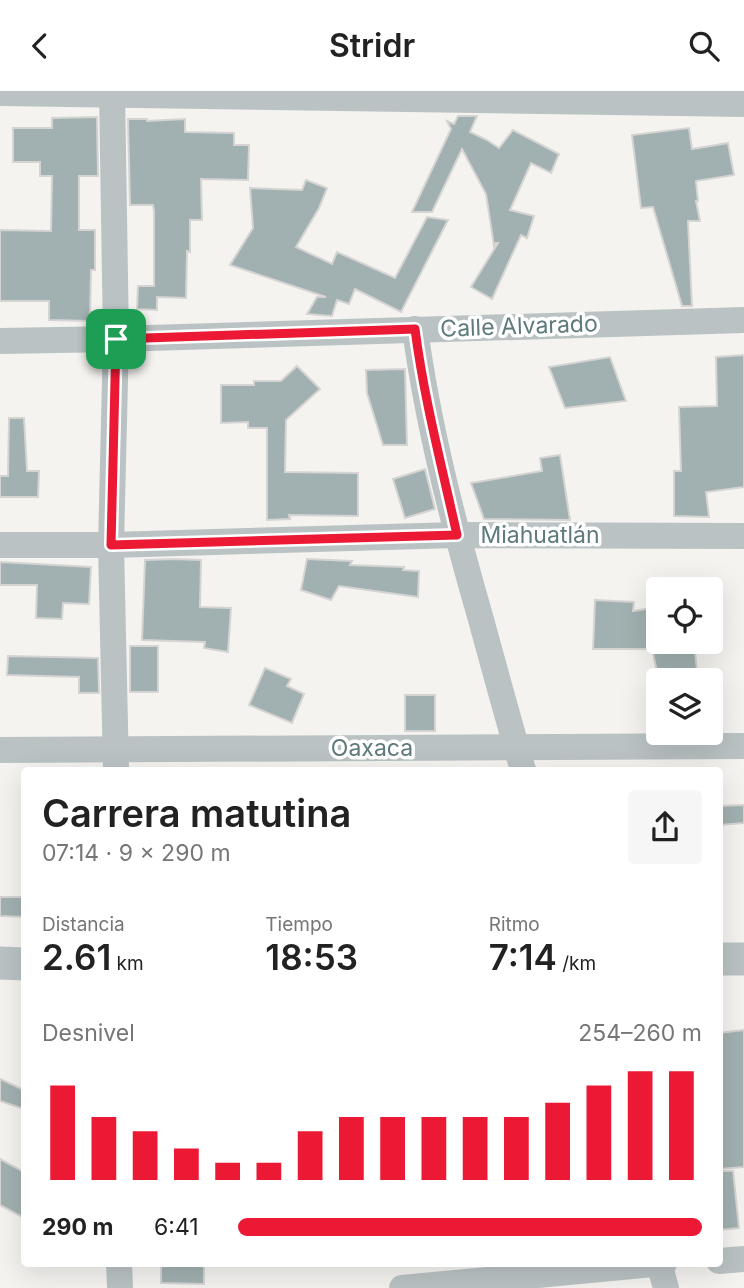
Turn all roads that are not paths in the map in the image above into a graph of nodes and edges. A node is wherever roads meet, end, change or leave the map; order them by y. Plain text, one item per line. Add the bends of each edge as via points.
1 (0, 93) edge
2 (112, 93) edge
3 (744, 104) edge
4 (744, 320) edge
5 (415, 329) junction
6 (116, 339) junction
7 (0, 341) edge
8 (457, 535) junction
9 (744, 536) edge
10 (0, 545) edge
11 (111, 545) junction
12 (744, 745) edge
13 (0, 750) edge
14 (116, 759) edge
15 (520, 759) edge
16 (723, 959) edge
17 (744, 959) edge
18 (0, 963) edge
19 (21, 964) edge
20 (744, 1259) edge
21 (723, 1261) edge
22 (119, 1267) edge
23 (629, 1267) edge
24 (662, 1267) edge
25 (120, 1288) edge
26 (402, 1288) edge
27 (666, 1288) edge

1 - 2 street
2 - 3 street
2 - 6 street
4 - 5 street, Calle Alvarado
5 - 6 street, Calle Alvarado
5 - 8 street
6 - 7 street, Calle Alvarado
6 - 11 street
8 - 9 street, Miahuatlán
8 - 11 street, Miahuatlán
8 - 15 street
10 - 11 street, Miahuatlán
11 - 14 street
12 - 15 street, Oaxaca
13 - 14 street, Oaxaca
14 - 15 street, Oaxaca
16 - 17 street
18 - 19 street
20 - 21 street
22 - 25 street
23 - 26 street
24 - 27 street

